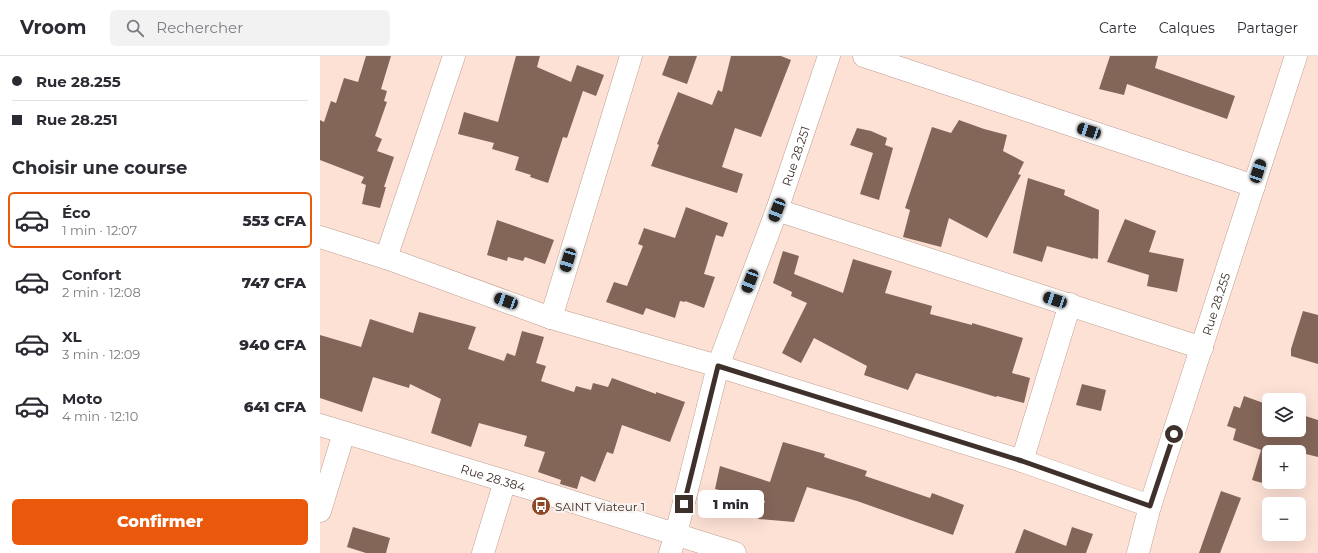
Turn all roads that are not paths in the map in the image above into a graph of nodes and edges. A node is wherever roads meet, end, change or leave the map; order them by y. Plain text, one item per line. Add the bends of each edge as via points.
1 (454, 56) edge
2 (632, 56) edge
3 (829, 56) edge
4 (864, 56) edge
5 (1296, 56) edge
6 (1254, 186) junction
7 (777, 210) junction
8 (320, 237) edge
9 (386, 258) junction
10 (1070, 304) junction
11 (550, 318) junction
12 (1202, 348) junction
13 (718, 366) junction
14 (320, 425) edge
15 (344, 433) junction
16 (1022, 461) junction
17 (505, 482) junction
18 (1150, 506) junction
19 (320, 511) edge
20 (673, 544) edge
21 (483, 553) edge
22 (735, 553) edge
23 (1138, 553) edge

1 - 9 street
2 - 11 street
3 - 7 street, Rue 28.251
4 - 6 street
5 - 6 street, Rue 28.255
6 - 12 street, Rue 28.255
7 - 10 street
7 - 13 street, Rue 28.251
8 - 9 street
9 - 11 street
10 - 12 street
10 - 16 street
11 - 13 street
12 - 18 street, Rue 28.255
13 - 16 street
13 - 20 street, Rue 28.251
14 - 15 street, Rue 28.384
15 - 17 street, Rue 28.384
15 - 19 street
16 - 18 street
17 - 20 street, Rue 28.384 via 556,496
17 - 21 street
18 - 23 street, Rue 28.255
20 - 22 street, Rue 28.384

